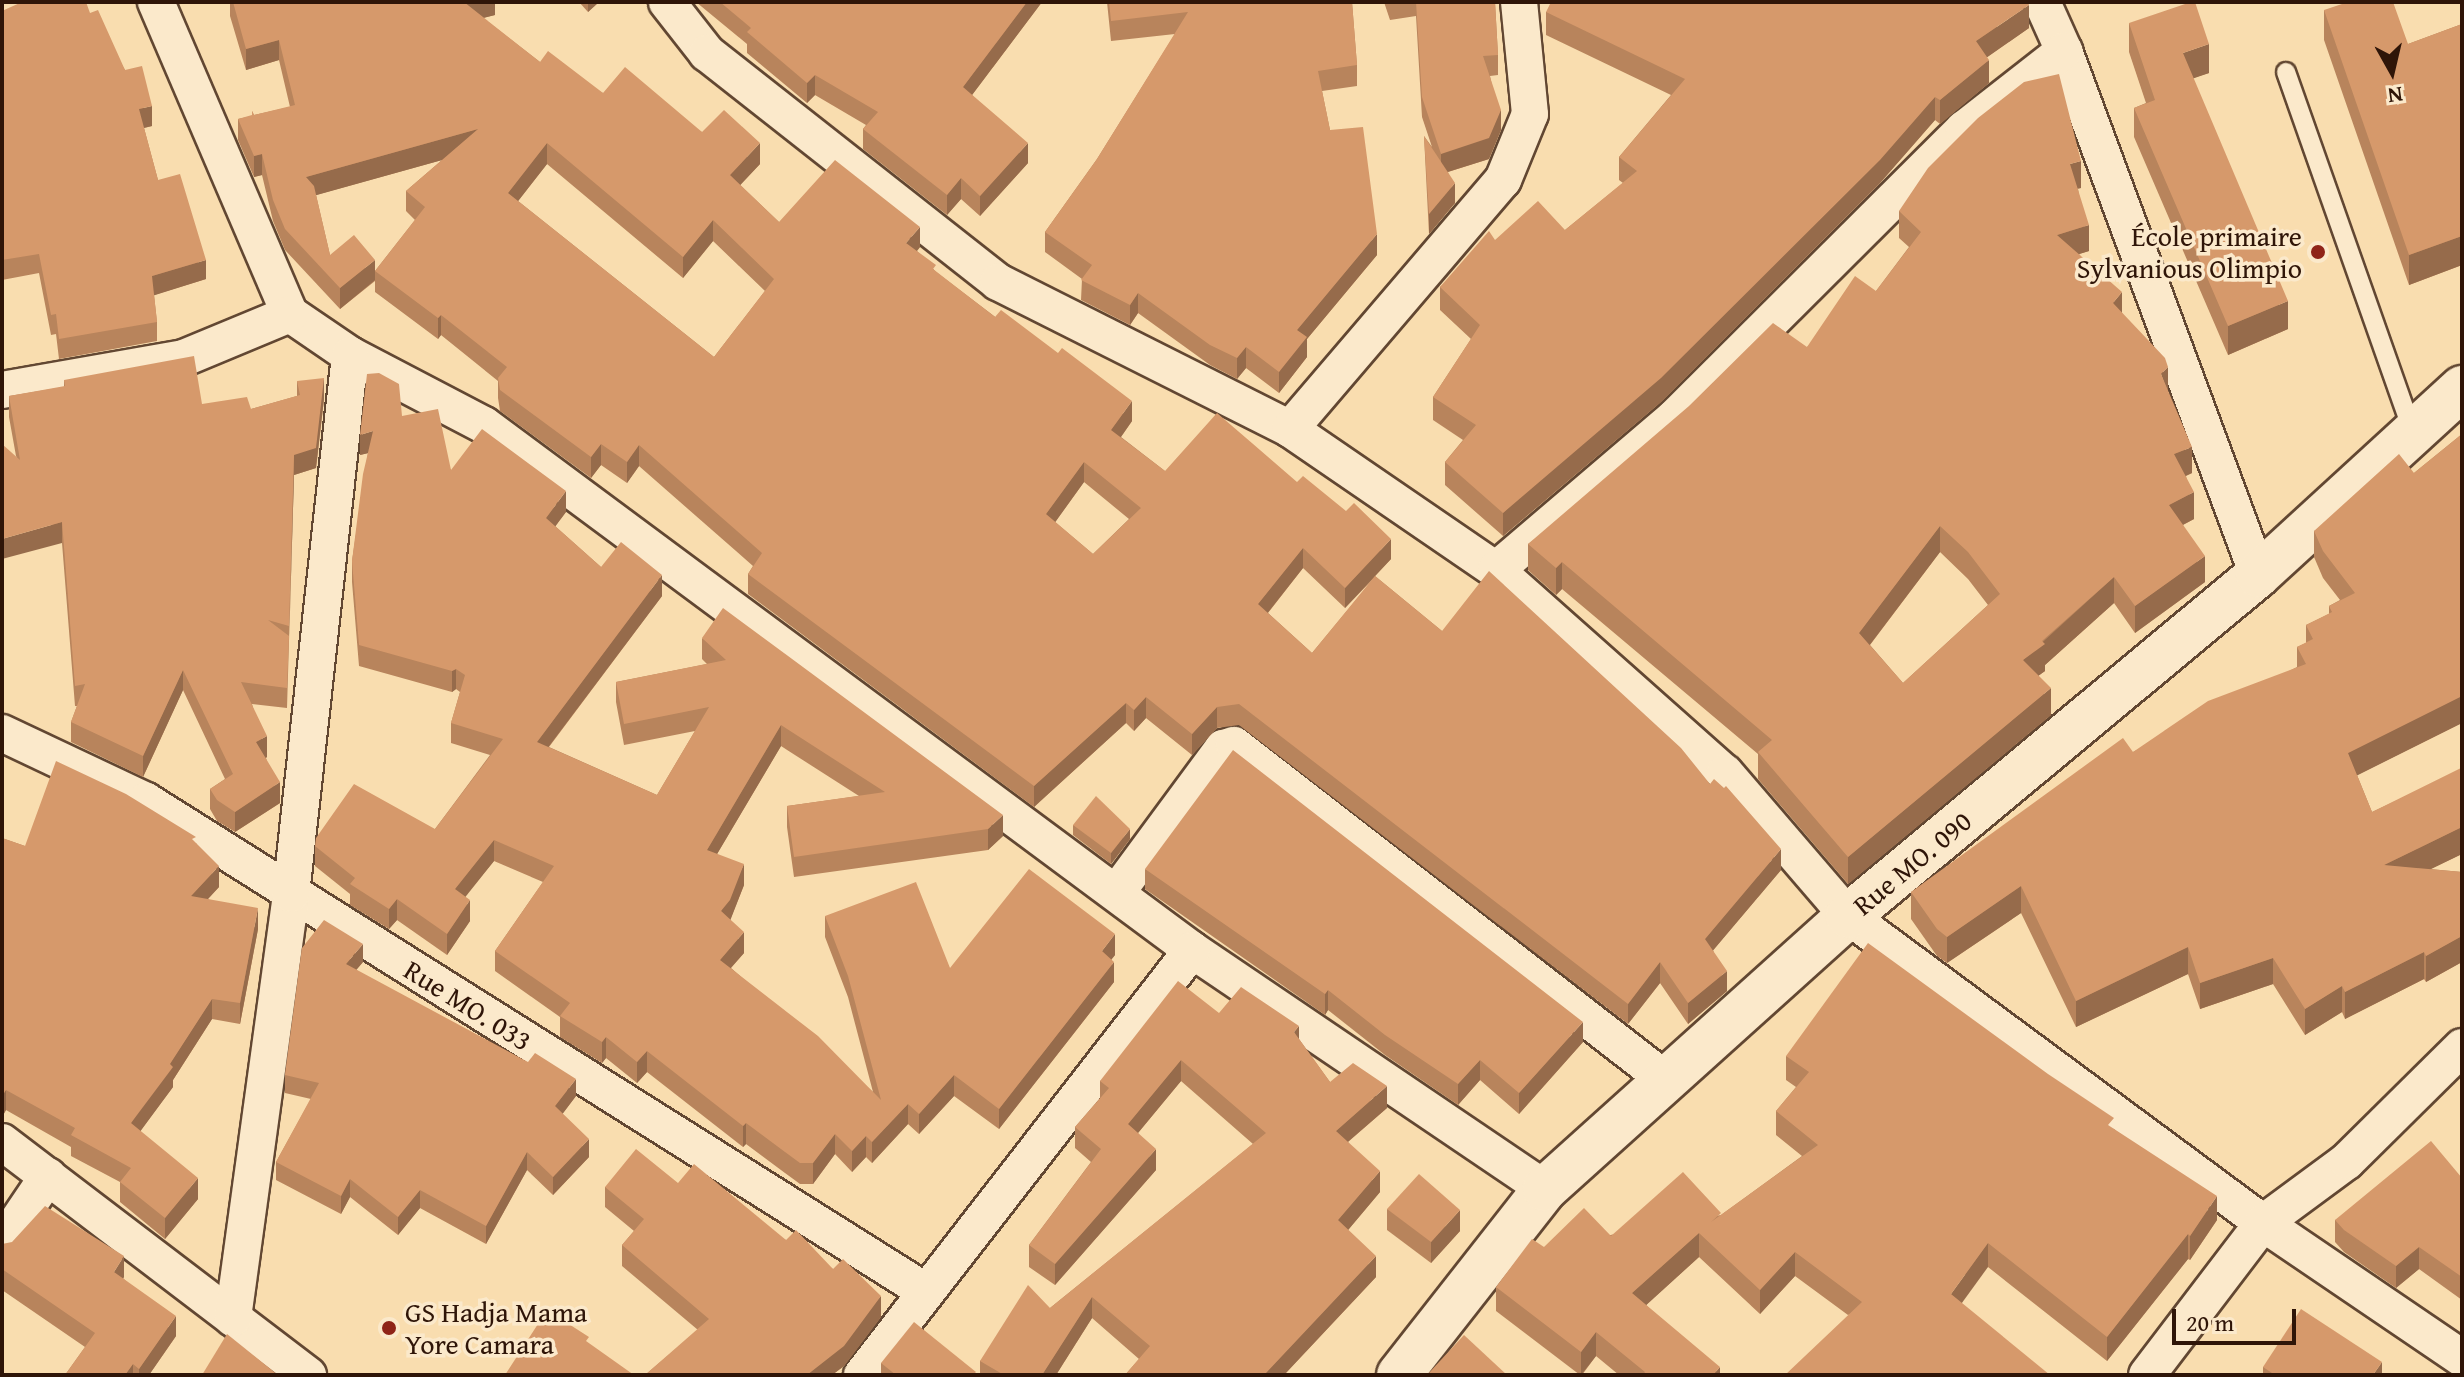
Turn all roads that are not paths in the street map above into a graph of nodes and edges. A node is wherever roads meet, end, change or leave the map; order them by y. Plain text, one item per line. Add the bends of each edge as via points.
1 (156, 2) edge
2 (667, 2) edge
3 (1519, 2) edge
4 (2042, 2) edge
5 (2064, 51) junction
6 (2286, 72) dead end
7 (290, 314) junction
8 (350, 355) junction
9 (2462, 388) edge
10 (2, 390) edge
11 (1290, 429) junction
12 (2413, 433) junction
13 (1496, 570) junction
14 (2258, 575) junction
15 (2, 733) edge
16 (1117, 892) junction
17 (291, 894) junction
18 (1848, 916) junction
19 (1192, 950) junction
20 (2462, 1047) edge
21 (1666, 1080) junction
22 (2, 1142) edge
23 (48, 1176) junction
24 (1545, 1189) junction
25 (2263, 1223) junction
26 (2, 1244) edge
27 (925, 1291) junction
28 (233, 1318) junction
29 (2462, 1358) edge
30 (308, 1375) edge
31 (862, 1375) edge
32 (1399, 1375) edge
33 (2147, 1375) edge

1 - 7 street
2 - 11 street via 707,53 998,282
3 - 11 street via 1530,114 1503,180
4 - 5 street
5 - 13 street via 1964,129 1675,417
5 - 14 street
6 - 12 lane
7 - 8 street
7 - 10 street via 184,358
8 - 16 street via 484,425
8 - 17 street
9 - 12 street, Rue MO. 090
11 - 13 street
12 - 14 street, Rue MO. 090
13 - 18 street via 1725,773
14 - 18 street, Rue MO. 090
15 - 17 street, Rue MO. 033 via 146,801
16 - 19 street
16 - 21 street via 1223,748 1234,745
17 - 27 street, Rue MO. 033
17 - 28 street
18 - 21 street, Rue MO. 090
18 - 25 street
19 - 24 street
19 - 27 street
20 - 25 street via 2347,1161
21 - 24 street, Rue MO. 090
22 - 23 street
23 - 26 street
23 - 28 street
24 - 32 street, Rue MO. 090
25 - 29 street
25 - 33 street
27 - 31 street
28 - 30 street

